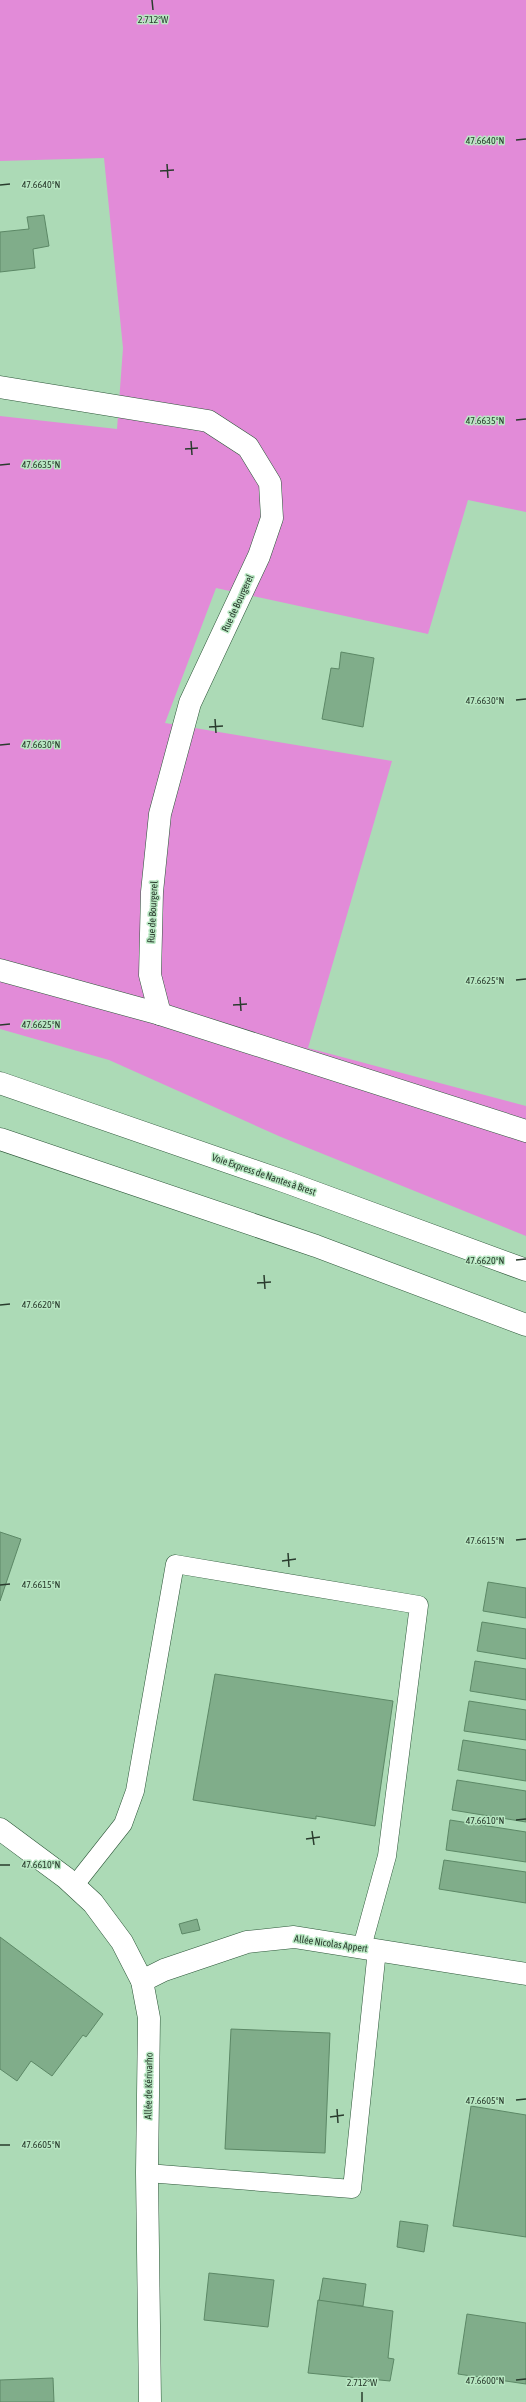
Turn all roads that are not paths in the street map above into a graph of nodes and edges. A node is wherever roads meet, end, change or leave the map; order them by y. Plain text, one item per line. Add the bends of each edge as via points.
1 (0, 387) edge
2 (0, 970) edge
3 (160, 1014) junction
4 (0, 1083) edge
5 (526, 1131) edge
6 (0, 1139) edge
7 (526, 1270) edge
8 (526, 1325) edge
9 (0, 1829) edge
10 (74, 1886) junction
11 (370, 1949) junction
12 (526, 1974) edge
13 (142, 1981) junction
14 (147, 2173) junction
15 (150, 2402) edge

1 - 3 main road, Rue de Bourgerel via 208,421 248,447 270,483 272,518 259,556 190,703 160,814 152,892 150,975
2 - 3 main road
3 - 5 main road
4 - 7 main road, Voie Express de Nantes à Brest via 282,1180
6 - 8 main road via 316,1246
9 - 10 main road, Allée de Kérivarho
10 - 11 lane via 123,1824 135,1791 175,1564 419,1605 387,1856
10 - 13 main road, Allée de Kérivarho via 93,1903 122,1942
11 - 12 main road, Allée Nicolas Appert
11 - 13 main road, Allée Nicolas Appert via 294,1937 246,1942 164,1970
11 - 14 lane via 352,2189
13 - 14 main road, Allée de Kérivarho via 150,2018
14 - 15 main road, Allée de Kérivarho

